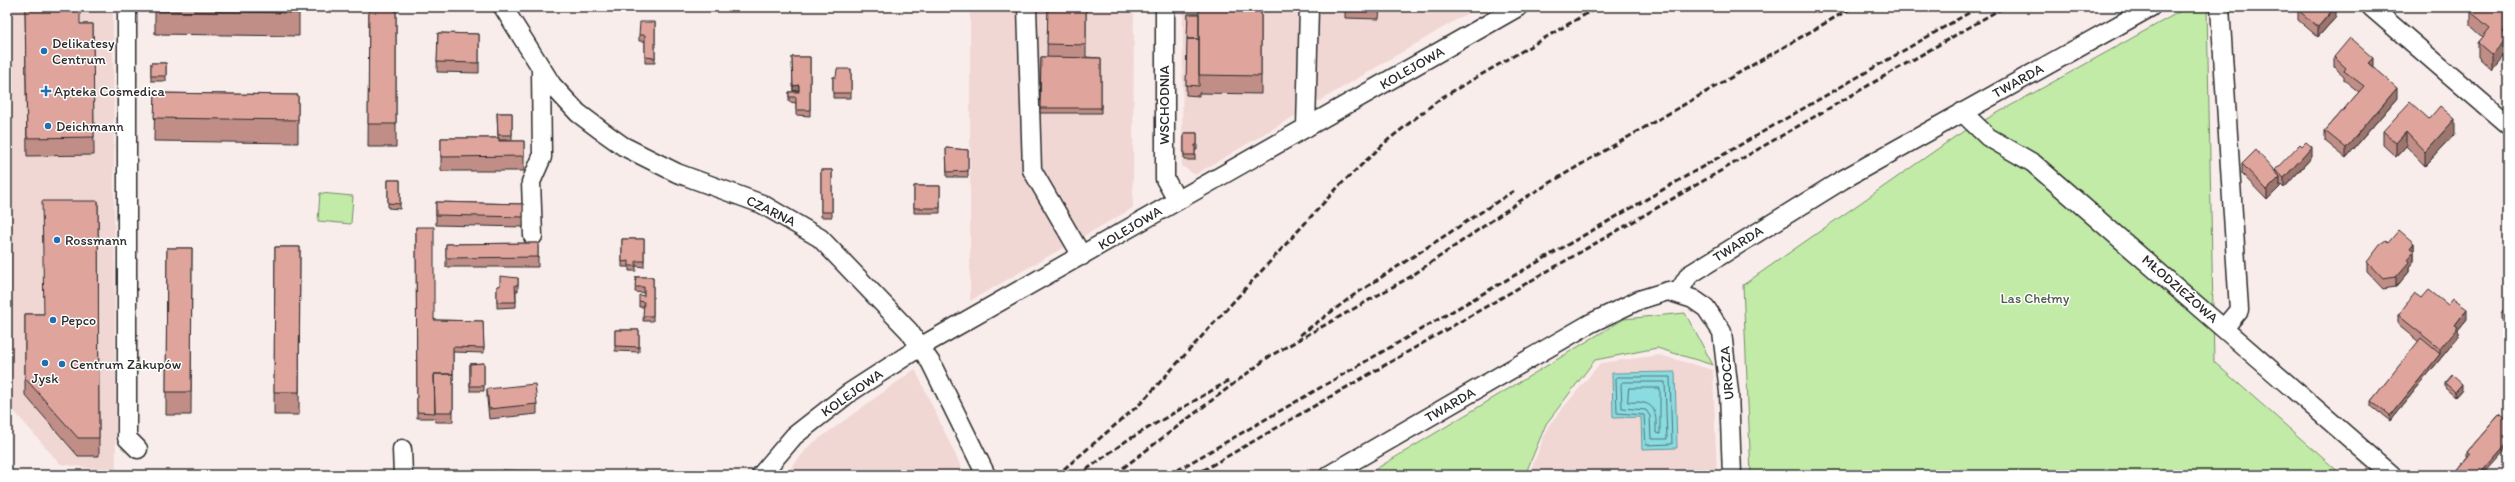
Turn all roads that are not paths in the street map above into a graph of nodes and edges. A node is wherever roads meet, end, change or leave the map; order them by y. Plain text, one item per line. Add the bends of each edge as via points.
1 (127, 7) edge
2 (503, 7) edge
3 (1027, 7) edge
4 (1165, 7) edge
5 (1309, 7) edge
6 (1518, 7) edge
7 (2151, 7) edge
8 (2220, 7) edge
9 (2371, 7) edge
10 (541, 70) junction
11 (1962, 112) junction
12 (2508, 126) edge
13 (1306, 128) junction
14 (1177, 200) junction
15 (533, 236) dead end
16 (1082, 256) junction
17 (1678, 293) junction
18 (2225, 327) junction
19 (920, 347) junction
20 (138, 449) dead end
21 (402, 449) dead end
22 (403, 475) edge
23 (761, 475) edge
24 (986, 475) edge
25 (1329, 475) edge
26 (1732, 475) edge
27 (2392, 475) edge

1 - 20 street via 127,438
2 - 10 street, CZARNA
3 - 16 street via 1032,170
4 - 14 street, WSCHODNIA via 1165,179
5 - 13 street
6 - 13 street, KOLEJOWA
7 - 11 street, TWARDA
8 - 18 street via 2239,310
9 - 12 street
10 - 15 street via 542,157 531,182
10 - 19 street, CZARNA via 578,113 623,146 677,173 762,204 807,229 838,256 909,331
11 - 17 street, TWARDA via 1842,180 1690,275
11 - 18 street, MŁODZIEŻOWA via 1988,137 2033,164
13 - 14 street, KOLEJOWA
14 - 16 street, KOLEJOWA
16 - 19 street, KOLEJOWA
17 - 25 street, TWARDA via 1658,293 1591,323
17 - 26 street, UROCZA via 1706,308 1722,332 1729,392
18 - 27 street, MŁODZIEŻOWA
19 - 23 street, KOLEJOWA via 849,393 794,436
19 - 24 street, CZARNA via 931,363
21 - 22 street

